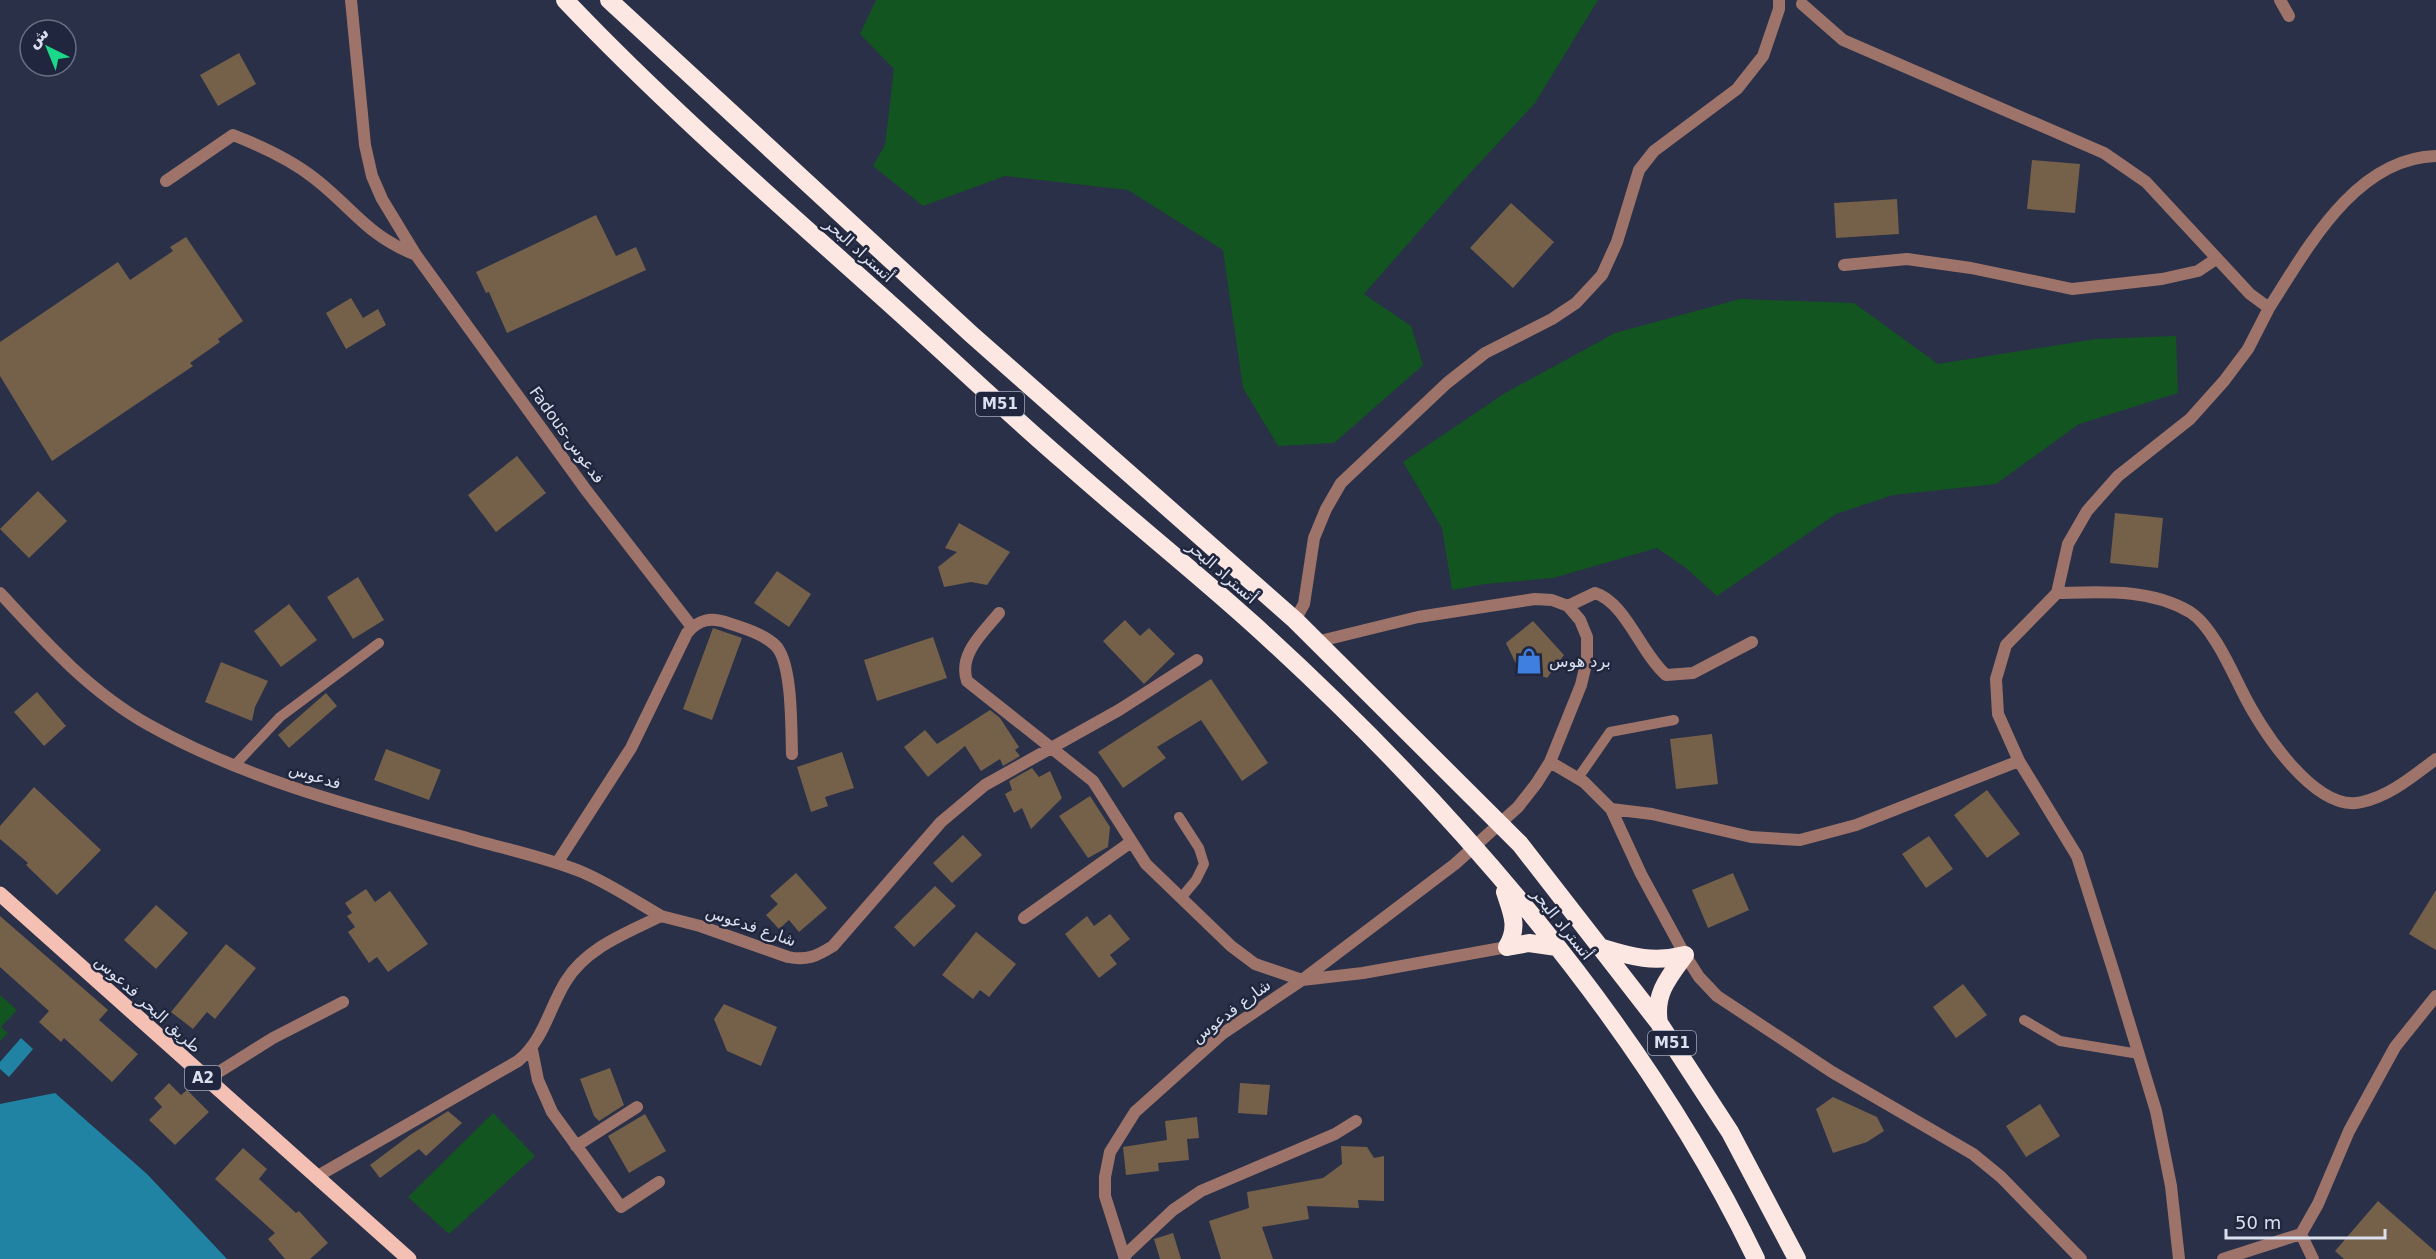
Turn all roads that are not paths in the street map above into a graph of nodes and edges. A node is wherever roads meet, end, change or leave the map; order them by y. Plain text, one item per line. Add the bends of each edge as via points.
1 (351, 0) edge
2 (566, 0) edge
3 (609, 0) edge
4 (2280, 0) edge
5 (1806, 2) edge
6 (1779, 4) edge
7 (2289, 16) dead end
8 (2436, 156) edge
9 (166, 181) dead end
10 (416, 255) junction
11 (2216, 259) junction
12 (1844, 265) dead end
13 (2269, 308) junction
14 (0, 593) edge
15 (2056, 593) junction
16 (1568, 606) junction
17 (999, 613) dead end
18 (1295, 620) junction
19 (692, 627) junction
20 (1317, 642) junction
21 (1752, 642) dead end
22 (380, 643) dead end
23 (1197, 660) dead end
24 (1674, 720) dead end
25 (1051, 748) junction
26 (792, 754) dead end
27 (2436, 759) edge
28 (2019, 761) junction
29 (1550, 762) junction
30 (234, 766) junction
31 (1578, 778) junction
32 (1611, 809) junction
33 (1179, 817) dead end
34 (1131, 842) junction
35 (557, 863) junction
36 (1497, 877) junction
37 (0, 894) edge
38 (1181, 898) junction
39 (661, 916) junction
40 (1024, 918) dead end
41 (1507, 946) junction
42 (1557, 947) junction
43 (1603, 948) junction
44 (1685, 955) junction
45 (1302, 980) junction
46 (2436, 996) edge
47 (343, 1002) dead end
48 (2024, 1020) dead end
49 (1659, 1023) junction
50 (532, 1050) junction
51 (2139, 1054) junction
52 (206, 1080) junction
53 (637, 1107) dead end
54 (1356, 1121) dead end
55 (576, 1146) junction
56 (316, 1177) junction
57 (659, 1182) dead end
58 (2301, 1234) junction
59 (1125, 1258) edge
60 (409, 1259) edge
61 (1756, 1259) edge
62 (1797, 1259) edge
63 (2081, 1259) edge
64 (2179, 1259) edge
65 (2223, 1259) edge
66 (2313, 1259) edge

1 - 10 street, Fadous-فدعوس via 365,145 372,176
2 - 36 highway, أتستراد البحر / M51 via 749,178 1064,462 1252,623 1361,727 1437,806
3 - 18 highway, أتستراد البحر / M51 via 971,334
4 - 7 street
5 - 6 street
5 - 11 street via 1843,40 2104,153 2146,183
6 - 18 street via 1763,56 1737,88 1654,151 1639,170 1617,242 1602,275 1576,303 1485,353 1447,382 1341,483 1314,538 1304,604
8 - 13 street via 2404,162 2372,177 2339,209
9 - 10 street via 233,135 293,164 380,238
10 - 19 street, Fadous-فدعوس via 586,490
11 - 12 street via 2198,271 2171,277 2072,289 1907,259
11 - 13 street
13 - 15 street via 2248,349 2190,419 2118,476 2087,511 2068,544
14 - 30 street, فدعوس via 64,662 121,707 147,725
15 - 27 street via 2119,592 2154,598 2191,613 2221,648 2246,699 2274,741 2307,783 2337,802 2361,803 2400,786
15 - 28 street via 2006,645 1996,679 1998,714
16 - 20 street via 1552,600 1512,600 1418,617
16 - 21 street via 1595,593 1605,596 1652,663 1666,675 1693,673
16 - 29 street, شارع فدعوس via 1587,637 1587,660
17 - 25 street, شارع فدعوس via 966,657 967,681
18 - 20 highway, أتستراد البحر / M51
19 - 26 street via 701,621 717,620 753,632 776,646 786,680
19 - 35 street via 631,748
20 - 43 highway, أتستراد البحر / M51 via 1520,844
22 - 30 lane via 280,717
23 - 25 street, شارع فدعوس
24 - 31 lane via 1610,732
25 - 34 street, شارع فدعوس via 1093,780
25 - 39 street, شارع فدعوس via 1009,770 963,803 904,862 833,946 815,957 788,957
28 - 32 street via 1856,825 1800,840 1750,837 1652,814
28 - 51 street via 2077,856
29 - 31 street
29 - 45 street, شارع فدعوس via 1518,807 1455,864
30 - 35 street, فدعوس via 364,810
31 - 32 street
32 - 44 street
33 - 38 lane via 1199,848 1204,864
34 - 38 street, شارع فدعوس via 1146,864
34 - 40 street
35 - 39 street, فدعوس via 610,885
36 - 41 highway via 1515,919
36 - 42 highway, أتستراد البحر / M51
37 - 52 main road, طريق البحر فدعوس / A2
38 - 45 street, شارع فدعوس via 1231,946 1256,964
39 - 50 street via 598,948 574,969
41 - 42 highway via 1529,943
41 - 45 street, شارع فدعوس via 1363,973
42 - 61 highway, أتستراد البحر / M51 via 1653,1079 1704,1161
43 - 44 highway via 1651,960
43 - 49 highway, أتستراد البحر / M51
44 - 49 highway via 1658,997
44 - 63 street via 1711,990 1744,1015 1832,1072 1973,1154 2001,1177
45 - 59 street, شارع فدعوس via 1222,1034 1135,1112 1121,1131 1110,1152 1104,1177 1105,1196
46 - 58 street via 2395,1047 2349,1131
47 - 52 street via 273,1038
48 - 51 lane via 2060,1041
49 - 62 highway, أتستراد البحر / M51 via 1730,1132
50 - 55 street via 544,1097
50 - 56 street
51 - 64 street via 2156,1111 2171,1186
52 - 56 main road, طريق البحر فدعوس / A2
53 - 55 street
54 - 59 street, شارع فدعوس via 1335,1134 1201,1191 1173,1210
55 - 57 street via 621,1207
56 - 60 main road, طريق البحر فدعوس / A2
58 - 65 street
58 - 66 street

